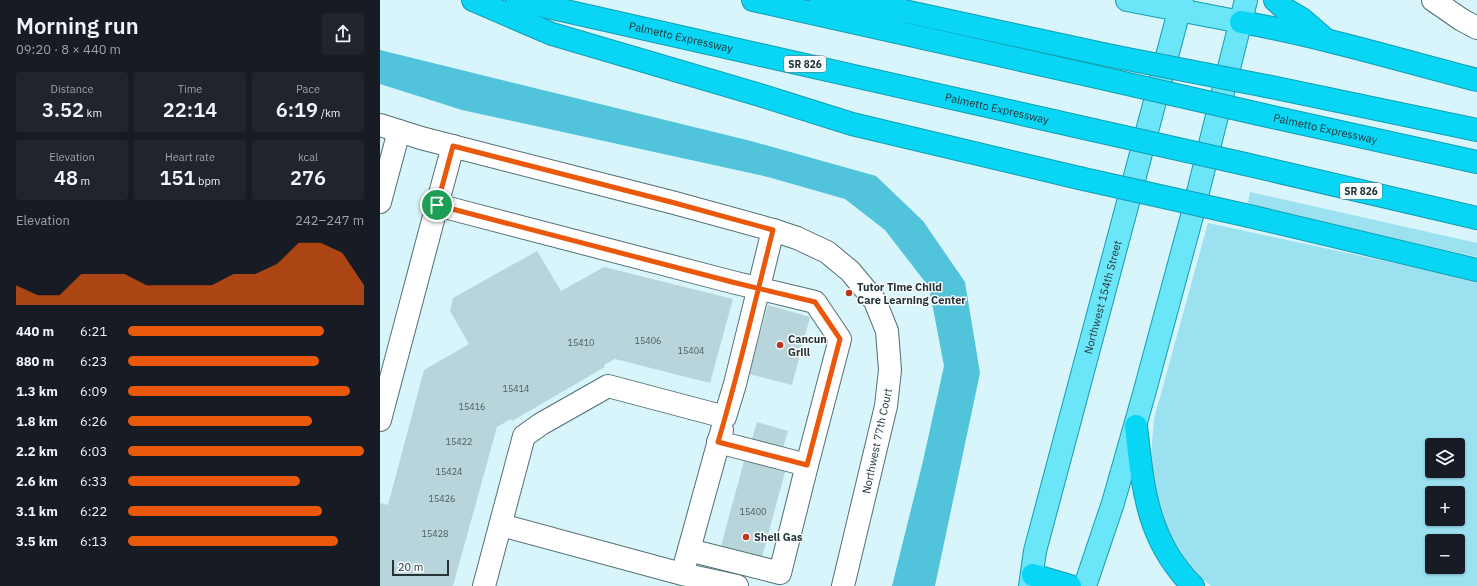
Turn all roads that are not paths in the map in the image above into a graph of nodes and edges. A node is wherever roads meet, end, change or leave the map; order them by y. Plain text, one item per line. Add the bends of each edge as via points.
1 (473, 0) edge
2 (517, 0) edge
3 (753, 0) edge
4 (790, 0) edge
5 (1127, 0) edge
6 (1246, 0) edge
7 (1275, 0) edge
8 (1433, 0) edge
9 (1181, 5) edge
10 (1241, 22) junction
11 (1477, 28) edge
12 (1328, 41) junction
13 (1477, 80) edge
14 (389, 128) edge
15 (1477, 130) edge
16 (453, 146) junction
17 (1477, 162) edge
18 (383, 179) edge
19 (380, 202) edge
20 (437, 205) junction
21 (1477, 218) edge
22 (773, 230) junction
23 (1477, 270) edge
24 (759, 288) junction
25 (725, 417) junction
26 (380, 420) edge
27 (1136, 426) junction
28 (718, 442) junction
29 (807, 465) junction
30 (501, 525) junction
31 (689, 550) junction
32 (680, 580) edge
33 (778, 580) edge
34 (1031, 581) edge
35 (484, 586) edge
36 (737, 586) edge
37 (843, 586) edge
38 (1070, 586) edge
39 (1085, 586) edge
40 (1193, 586) edge

1 - 23 highway, bridge via 552,34 852,124
2 - 21 highway, Palmetto Expressway / SR 826, bridge
3 - 17 highway, Palmetto Expressway, bridge
4 - 15 highway, bridge via 904,11
5 - 9 main road
6 - 10 main road
7 - 12 highway
8 - 11 street
9 - 10 main road
9 - 34 main road, Northwest 154th Street via 1037,544
10 - 12 highway
10 - 27 main road
12 - 13 highway
14 - 16 street, Northwest 77th Court
14 - 18 street
16 - 20 street
16 - 22 street, Northwest 77th Court
18 - 19 street
20 - 24 street
20 - 26 street
22 - 24 street
22 - 37 street, Northwest 77th Court via 827,252 850,271 875,301 887,331 890,370 886,406
24 - 25 street
24 - 29 street via 815,302 840,339
25 - 28 street
25 - 30 street via 608,386 524,436
27 - 39 main road
27 - 40 highway via 1144,491 1150,516 1169,556
28 - 29 street
28 - 31 street
29 - 33 street
30 - 32 street
30 - 35 street
31 - 32 street
31 - 33 street
32 - 36 street
34 - 38 highway

